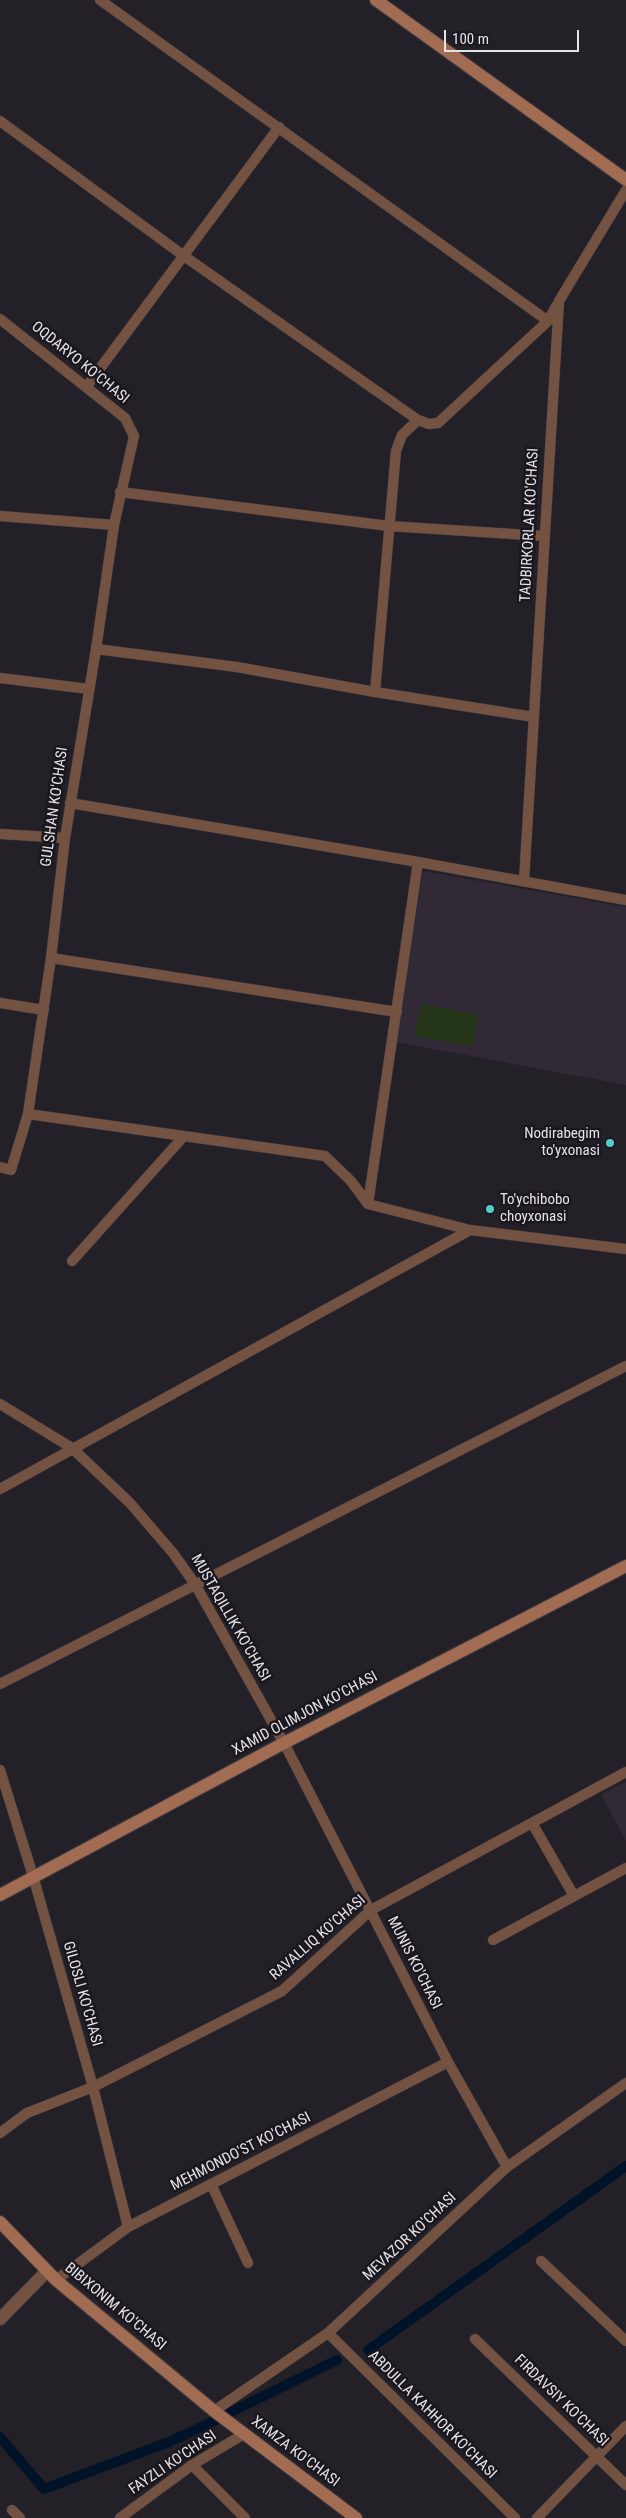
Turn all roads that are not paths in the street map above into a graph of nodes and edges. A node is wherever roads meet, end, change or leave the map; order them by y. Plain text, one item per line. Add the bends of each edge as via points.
1 (100, 0) edge
2 (376, 0) edge
3 (0, 121) edge
4 (279, 127) junction
5 (626, 180) edge
6 (626, 190) edge
7 (184, 256) junction
8 (559, 301) junction
9 (0, 319) edge
10 (548, 321) junction
11 (86, 386) junction
12 (418, 420) junction
13 (134, 436) joint
14 (120, 492) junction
15 (0, 516) edge
16 (114, 525) junction
17 (389, 526) junction
18 (543, 536) junction
19 (96, 649) junction
20 (0, 678) edge
21 (89, 689) junction
22 (375, 692) junction
23 (534, 716) junction
24 (70, 803) junction
25 (0, 834) edge
26 (65, 838) junction
27 (418, 862) junction
28 (524, 881) junction
29 (626, 900) edge
30 (51, 958) junction
31 (0, 1003) edge
32 (44, 1010) junction
33 (397, 1012) junction
34 (28, 1114) junction
35 (184, 1136) junction
36 (0, 1167) edge
37 (368, 1204) junction
38 (470, 1230) junction
39 (626, 1249) edge
40 (72, 1261) dead end
41 (626, 1366) edge
42 (0, 1404) edge
43 (72, 1448) junction
44 (0, 1489) edge
45 (626, 1566) edge
46 (195, 1584) junction
47 (0, 1684) edge
48 (284, 1743) junction
49 (0, 1770) edge
50 (626, 1772) edge
51 (532, 1823) junction
52 (626, 1868) edge
53 (33, 1876) junction
54 (0, 1895) edge
55 (574, 1896) junction
56 (371, 1910) junction
57 (493, 1940) dead end
58 (448, 2062) junction
59 (626, 2083) edge
60 (93, 2087) junction
61 (0, 2133) edge
62 (507, 2167) junction
63 (211, 2184) junction
64 (0, 2222) edge
65 (128, 2227) junction
66 (541, 2261) dead end
67 (248, 2263) dead end
68 (51, 2276) junction
69 (0, 2319) edge
70 (328, 2333) junction
71 (475, 2339) dead end
72 (626, 2341) edge
73 (214, 2411) junction
74 (626, 2426) edge
75 (244, 2434) junction
76 (596, 2457) junction
77 (192, 2465) junction
78 (626, 2485) edge
79 (127, 2516) edge
80 (246, 2518) edge
81 (356, 2518) edge
82 (515, 2518) edge
83 (537, 2518) edge

1 - 4 street
2 - 5 main road
3 - 7 street
4 - 7 street
4 - 10 street
6 - 8 street, TADBIRKORLAR KO'CHASI
7 - 11 street
7 - 12 street
8 - 10 street
8 - 18 street, TADBIRKORLAR KO'CHASI
9 - 11 street, OQDARYO KO'CHASI
10 - 12 street via 438,423
11 - 13 street, OQDARYO KO'CHASI via 124,418
12 - 17 street via 402,435 396,451
13 - 14 street, GULSHAN KO'CHASI
14 - 16 street, GULSHAN KO'CHASI
14 - 17 street
15 - 16 street
16 - 19 street, GULSHAN KO'CHASI
17 - 18 street
17 - 22 street
18 - 23 street, TADBIRKORLAR KO'CHASI
19 - 21 street, GULSHAN KO'CHASI
19 - 22 street via 237,667
20 - 21 street
21 - 24 street, GULSHAN KO'CHASI
22 - 23 street
23 - 28 street, TADBIRKORLAR KO'CHASI
24 - 26 street, GULSHAN KO'CHASI
24 - 27 street
25 - 26 street
26 - 30 street, GULSHAN KO'CHASI
27 - 28 street
27 - 33 street
28 - 29 street
30 - 32 street, GULSHAN KO'CHASI
30 - 33 street
31 - 32 street
32 - 34 street, GULSHAN KO'CHASI
33 - 37 street
34 - 35 street
34 - 36 street, GULSHAN KO'CHASI via 12,1170
35 - 37 street via 325,1156 352,1181
35 - 40 street
37 - 38 street
38 - 39 street
38 - 43 street
41 - 46 street
42 - 43 street, MUSTAQILLIK KO'CHASI
43 - 44 street
43 - 46 street, MUSTAQILLIK KO'CHASI via 130,1502 173,1552
45 - 48 main road, XAMID OLIMJON KO'CHASI
46 - 47 street
46 - 48 street, MUSTAQILLIK KO'CHASI
48 - 53 main road, XAMID OLIMJON KO'CHASI
48 - 56 street, MUNIS KO'CHASI
49 - 53 street, GILOSLI KO'CHASI
50 - 51 street, RAVALLIQ KO'CHASI
51 - 55 street
51 - 56 street, RAVALLIQ KO'CHASI
52 - 55 street
53 - 54 main road, XAMID OLIMJON KO'CHASI
53 - 60 street, GILOSLI KO'CHASI
55 - 57 street
56 - 58 street, MUNIS KO'CHASI
56 - 60 street, RAVALLIQ KO'CHASI via 282,1991
58 - 62 street, MUNIS KO'CHASI
58 - 63 street, MEHMONDO'ST KO'CHASI
59 - 62 street, MEVAZOR KO'CHASI
60 - 61 street, RAVALLIQ KO'CHASI via 27,2112
60 - 65 street, GILOSLI KO'CHASI
62 - 70 street, MEVAZOR KO'CHASI
63 - 65 street, MEHMONDO'ST KO'CHASI
63 - 67 street
64 - 68 main road, BIBIXONIM KO'CHASI
65 - 68 street, MEHMONDO'ST KO'CHASI
66 - 72 street
68 - 69 street
68 - 73 main road, BIBIXONIM KO'CHASI
70 - 73 street, MEVAZOR KO'CHASI
70 - 82 street, ABDULLA KAHHOR KO'CHASI
71 - 76 street, FIRDAVSIY KO'CHASI
73 - 75 main road, XAMZA KO'CHASI
74 - 76 street
75 - 77 street, FAYZLI KO'CHASI
75 - 81 main road, XAMZA KO'CHASI
76 - 78 street, FIRDAVSIY KO'CHASI
76 - 83 street
77 - 79 street, FAYZLI KO'CHASI
77 - 80 street

